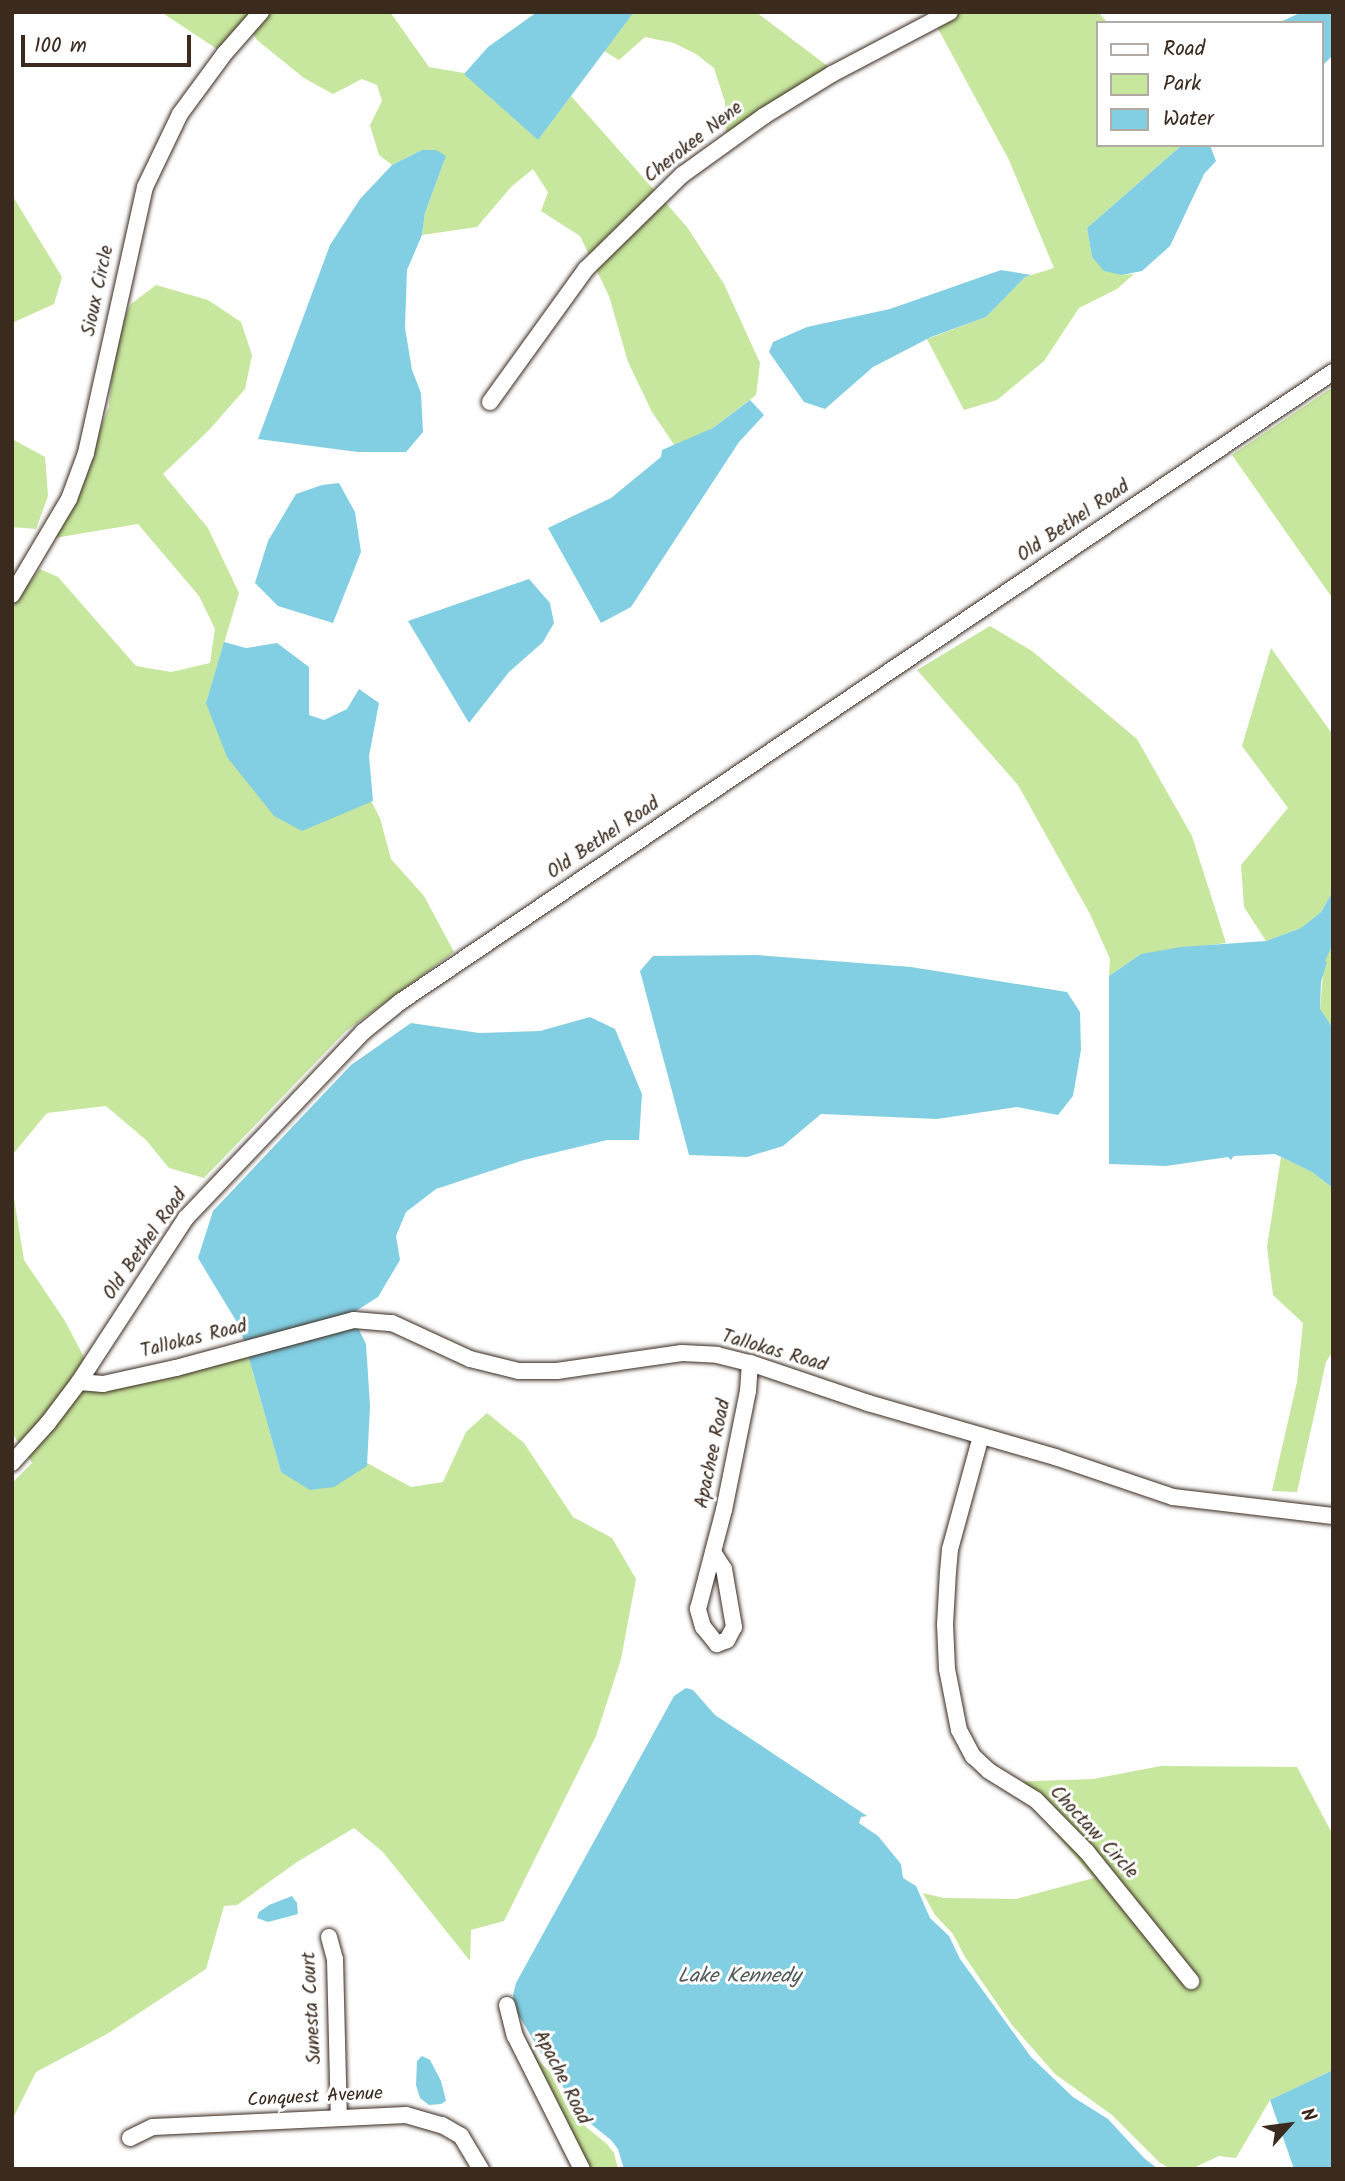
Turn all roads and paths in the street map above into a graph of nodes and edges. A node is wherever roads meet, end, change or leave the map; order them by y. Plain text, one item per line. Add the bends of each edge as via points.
1 (261, 12) edge
2 (950, 12) edge
3 (1333, 372) edge
4 (489, 402) dead end
5 (12, 595) edge
6 (750, 1363) junction
7 (79, 1382) junction
8 (981, 1436) junction
9 (12, 1463) edge
10 (1333, 1516) edge
11 (713, 1552) junction
12 (329, 1937) dead end
13 (1191, 1981) dead end
14 (507, 2005) dead end
15 (339, 2118) junction
16 (131, 2138) dead end
17 (481, 2169) edge
18 (582, 2169) edge

1 - 5 street, Sioux Circle via 185,106 145,187 82,466 69,499
2 - 4 street, Cherokee Nene via 832,74 682,175 586,269
3 - 7 street, Old Bethel Road via 400,1002 339,1055 186,1218
6 - 7 street, Tallokas Road via 692,1353 557,1371 506,1370 470,1359 392,1323 354,1321 176,1368 103,1384
6 - 8 street, Tallokas Road
6 - 11 street, Apachee Road
7 - 9 street, Old Bethel Road
8 - 10 street, Tallokas Road via 1173,1497
8 - 13 street, Choctaw Circle via 950,1549 944,1624 959,1730 973,1756 1036,1800 1087,1852
11 - 11 street, Apachee Road via 724,1569 734,1627 727,1640 717,1644 703,1627 698,1609
12 - 15 street, Sunesta Court via 335,1959
14 - 18 street, Apache Road via 515,2036
15 - 16 street, Conquest Avenue via 153,2127
15 - 17 street, Conquest Avenue via 406,2115 442,2125 461,2136

